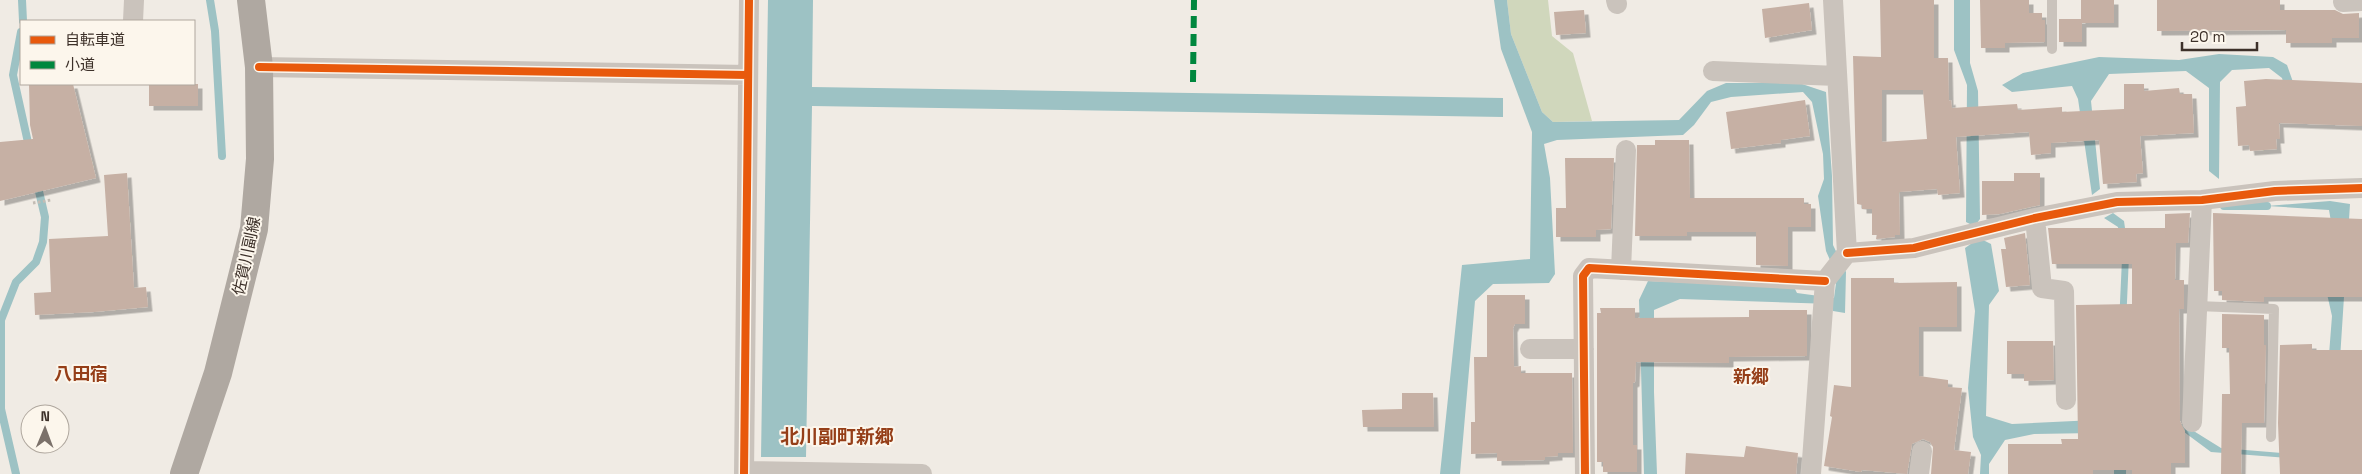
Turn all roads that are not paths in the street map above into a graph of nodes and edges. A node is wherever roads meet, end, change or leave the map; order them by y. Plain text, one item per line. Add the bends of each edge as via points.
1 (134, 0) edge
2 (251, 0) edge
3 (749, 0) edge
4 (1833, 0) edge
5 (2052, 0) edge
6 (133, 20) edge
7 (2052, 49) dead end
8 (260, 67) junction
9 (1713, 71) dead end
10 (748, 75) junction
11 (1837, 76) junction
12 (1626, 150) dead end
13 (2362, 188) edge
14 (2202, 200) junction
15 (2035, 218) junction
16 (1845, 255) junction
17 (1621, 270) junction
18 (1826, 289) junction
19 (2197, 306) junction
20 (1530, 349) dead end
21 (1584, 349) junction
22 (2066, 400) dead end
23 (2192, 422) dead end
24 (2271, 437) dead end
25 (1922, 451) dead end
26 (744, 472) edge
27 (184, 474) edge
28 (922, 474) edge
29 (1585, 474) edge
30 (1811, 474) edge
31 (1919, 474) edge

1 - 6 street
2 - 8 main road, 佐賀川副線
3 - 10 street
4 - 11 street
5 - 7 lane
8 - 10 street
8 - 27 main road, 佐賀川副線 via 260,159 254,228 218,373
9 - 11 street
10 - 26 street
11 - 16 street
12 - 17 street
13 - 14 street via 2275,191
14 - 15 street via 2117,202
14 - 19 street
15 - 16 street via 1914,248
15 - 22 street via 2042,288 2064,291
16 - 18 street
17 - 18 street
17 - 21 street via 1589,268 1583,276
18 - 30 street
19 - 23 street
19 - 24 lane via 2274,309
20 - 21 street
21 - 29 street
25 - 31 street
26 - 28 street

